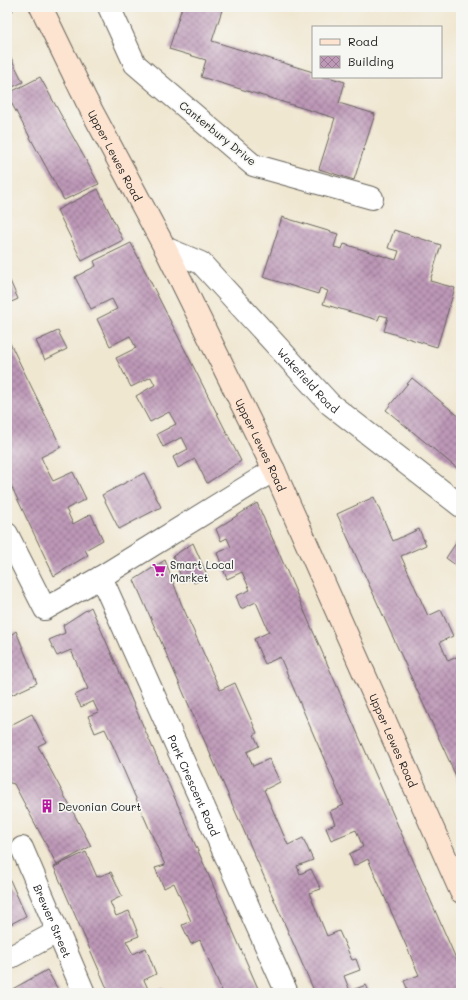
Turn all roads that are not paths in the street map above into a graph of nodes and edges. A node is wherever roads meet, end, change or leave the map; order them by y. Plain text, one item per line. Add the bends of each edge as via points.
1 (41, 7) edge
2 (109, 7) edge
3 (372, 198) dead end
4 (165, 248) junction
5 (274, 470) junction
6 (461, 506) edge
7 (7, 534) edge
8 (101, 577) junction
9 (22, 848) dead end
10 (461, 892) edge
11 (57, 932) junction
12 (7, 959) edge
13 (84, 993) edge
14 (287, 993) edge

1 - 4 street, Upper Lewes Road via 86,100
2 - 3 street, Canterbury Drive via 135,64 253,165
4 - 5 street, Upper Lewes Road
4 - 6 street, Wakefield Road via 201,263 330,404
5 - 8 street
5 - 10 street, Upper Lewes Road
7 - 8 street via 45,609
8 - 14 street, Park Crescent Road
9 - 11 street, Brewer Street
11 - 12 street
11 - 13 street, Brewer Street

